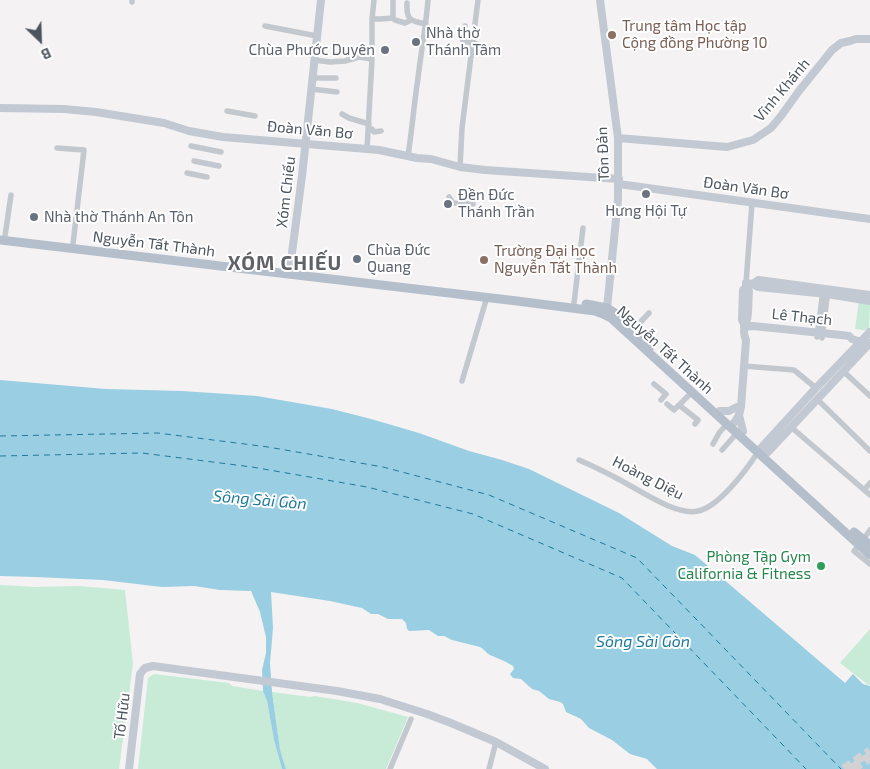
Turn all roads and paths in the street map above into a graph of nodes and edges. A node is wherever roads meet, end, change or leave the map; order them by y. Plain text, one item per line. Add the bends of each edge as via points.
1 (321, 0) edge
2 (374, 0) edge
3 (393, 0) edge
4 (428, 0) edge
5 (478, 0) edge
6 (600, 0) edge
7 (407, 3) dead end
8 (393, 18) junction
9 (372, 19) junction
10 (411, 20) junction
11 (426, 24) junction
12 (265, 26) dead end
13 (465, 26) dead end
14 (317, 36) junction
15 (870, 39) edge
16 (472, 43) junction
17 (496, 50) dead end
18 (372, 59) junction
19 (314, 60) junction
20 (312, 78) junction
21 (336, 78) dead end
22 (311, 89) junction
23 (337, 92) dead end
24 (0, 108) edge
25 (227, 112) dead end
26 (342, 114) dead end
27 (255, 116) dead end
28 (368, 126) junction
29 (381, 131) dead end
30 (618, 138) junction
31 (306, 143) junction
32 (191, 146) dead end
33 (57, 148) dead end
34 (367, 149) junction
35 (221, 152) dead end
36 (408, 156) junction
37 (194, 161) dead end
38 (220, 166) dead end
39 (460, 167) junction
40 (187, 173) dead end
41 (207, 177) dead end
42 (619, 181) junction
43 (11, 195) dead end
44 (449, 197) dead end
45 (752, 202) junction
46 (473, 204) dead end
47 (870, 219) edge
48 (583, 228) dead end
49 (2, 237) edge
50 (73, 244) junction
51 (289, 271) junction
52 (748, 285) junction
53 (826, 291) junction
54 (487, 295) junction
55 (870, 295) edge
56 (858, 296) junction
57 (870, 301) edge
58 (574, 303) junction
59 (605, 311) junction
60 (649, 313) dead end
61 (745, 329) junction
62 (633, 330) junction
63 (870, 332) edge
64 (820, 335) junction
65 (867, 344) edge
66 (744, 366) junction
67 (843, 371) junction
68 (462, 381) dead end
69 (654, 384) dead end
70 (816, 388) junction
71 (692, 392) junction
72 (870, 396) edge
73 (817, 399) junction
74 (661, 400) dead end
75 (667, 404) dead end
76 (679, 405) junction
77 (720, 410) junction
78 (738, 411) junction
79 (730, 422) junction
80 (696, 424) dead end
81 (791, 427) junction
82 (740, 432) junction
83 (713, 444) dead end
84 (722, 450) dead end
85 (870, 451) edge
86 (762, 453) junction
87 (579, 460) dead end
88 (870, 484) edge
89 (864, 490) junction
90 (870, 495) edge
91 (870, 530) edge
92 (864, 543) edge
93 (870, 555) edge
94 (870, 564) edge
95 (411, 719) dead end
96 (496, 742) junction
97 (129, 769) edge
98 (390, 769) edge
99 (489, 769) edge
100 (545, 769) edge

1 - 14 street, Xóm Chiếu
2 - 9 street
3 - 8 street
4 - 11 street
5 - 16 street
6 - 30 street, Tôn Đản
7 - 10 street via 406,12
8 - 9 street
8 - 10 street via 405,23
9 - 18 street
10 - 11 street
11 - 36 street
12 - 14 street
13 - 16 street via 463,41
14 - 19 street, Xóm Chiếu
15 - 30 street, Vĩnh Khánh via 841,43 832,50 771,128 753,140 727,146
16 - 17 street
16 - 39 street
18 - 19 street
18 - 28 street
19 - 20 street, Xóm Chiếu
20 - 21 street
20 - 22 street, Xóm Chiếu
22 - 23 street
22 - 31 street, Xóm Chiếu
24 - 31 street, Đoàn Văn Bơ via 96,112 164,122 189,131 223,137
25 - 27 street
26 - 28 street
28 - 29 street via 374,132
28 - 34 street
30 - 42 street, Tôn Đản
31 - 34 street, Đoàn Văn Bơ
31 - 51 street, Xóm Chiếu
32 - 35 street
33 - 50 street via 84,150
34 - 36 street, Đoàn Văn Bơ
36 - 39 street, Đoàn Văn Bơ
37 - 38 street
39 - 42 street, Đoàn Văn Bơ
40 - 41 street
42 - 45 street, Đoàn Văn Bơ
42 - 59 street, Tôn Đản via 616,233
43 - 49 street
44 - 46 street via 453,203
45 - 47 street, Đoàn Văn Bơ
45 - 52 street
48 - 58 street
49 - 50 main road, Nguyễn Tất Thành
49 - 51 main road, Nguyễn Tất Thành
50 - 51 main road, Nguyễn Tất Thành
51 - 54 main road, Nguyễn Tất Thành
51 - 54 main road, Nguyễn Tất Thành via 477,291
52 - 53 street via 758,280
52 - 61 street
53 - 56 street
53 - 64 street
54 - 58 main road, Nguyễn Tất Thành
54 - 59 main road, Nguyễn Tất Thành
54 - 68 street
55 - 56 street
56 - 57 street
58 - 59 main road, Nguyễn Tất Thành
59 - 62 main road, Nguyễn Tất Thành via 615,313
59 - 71 main road, Nguyễn Tất Thành
60 - 62 street
61 - 64 street, Lê Thạch
61 - 66 street
61 - 78 street via 741,339
62 - 77 main road, Nguyễn Tất Thành
63 - 65 street, Hoàng Diệu
64 - 65 street, Lê Thạch
65 - 67 street, Hoàng Diệu
65 - 70 street, Hoàng Diệu via 850,351
66 - 70 street via 794,370
66 - 78 street
67 - 72 street
67 - 73 street, Hoàng Diệu
69 - 74 street via 666,394
70 - 86 street, Hoàng Diệu
71 - 76 street
71 - 79 main road, Nguyễn Tất Thành
73 - 81 street, Hoàng Diệu
73 - 85 street
75 - 76 street via 674,410
76 - 80 street via 698,420
77 - 78 street
77 - 79 main road, Nguyễn Tất Thành
78 - 79 street
78 - 82 street
79 - 82 main road, Nguyễn Tất Thành
79 - 83 street
81 - 86 street, Hoàng Diệu
81 - 89 street
82 - 84 street
82 - 86 main road, Nguyễn Tất Thành
86 - 87 street, Hoàng Diệu via 716,503 700,511 685,512
86 - 92 main road, Nguyễn Tất Thành
88 - 89 street
89 - 90 street
91 - 92 street
92 - 93 main road, Nguyễn Tất Thành
92 - 94 street via 854,551
95 - 98 street
96 - 97 street, Tố Hữu via 404,706 356,694 153,666 140,674
96 - 99 street
96 - 100 street

